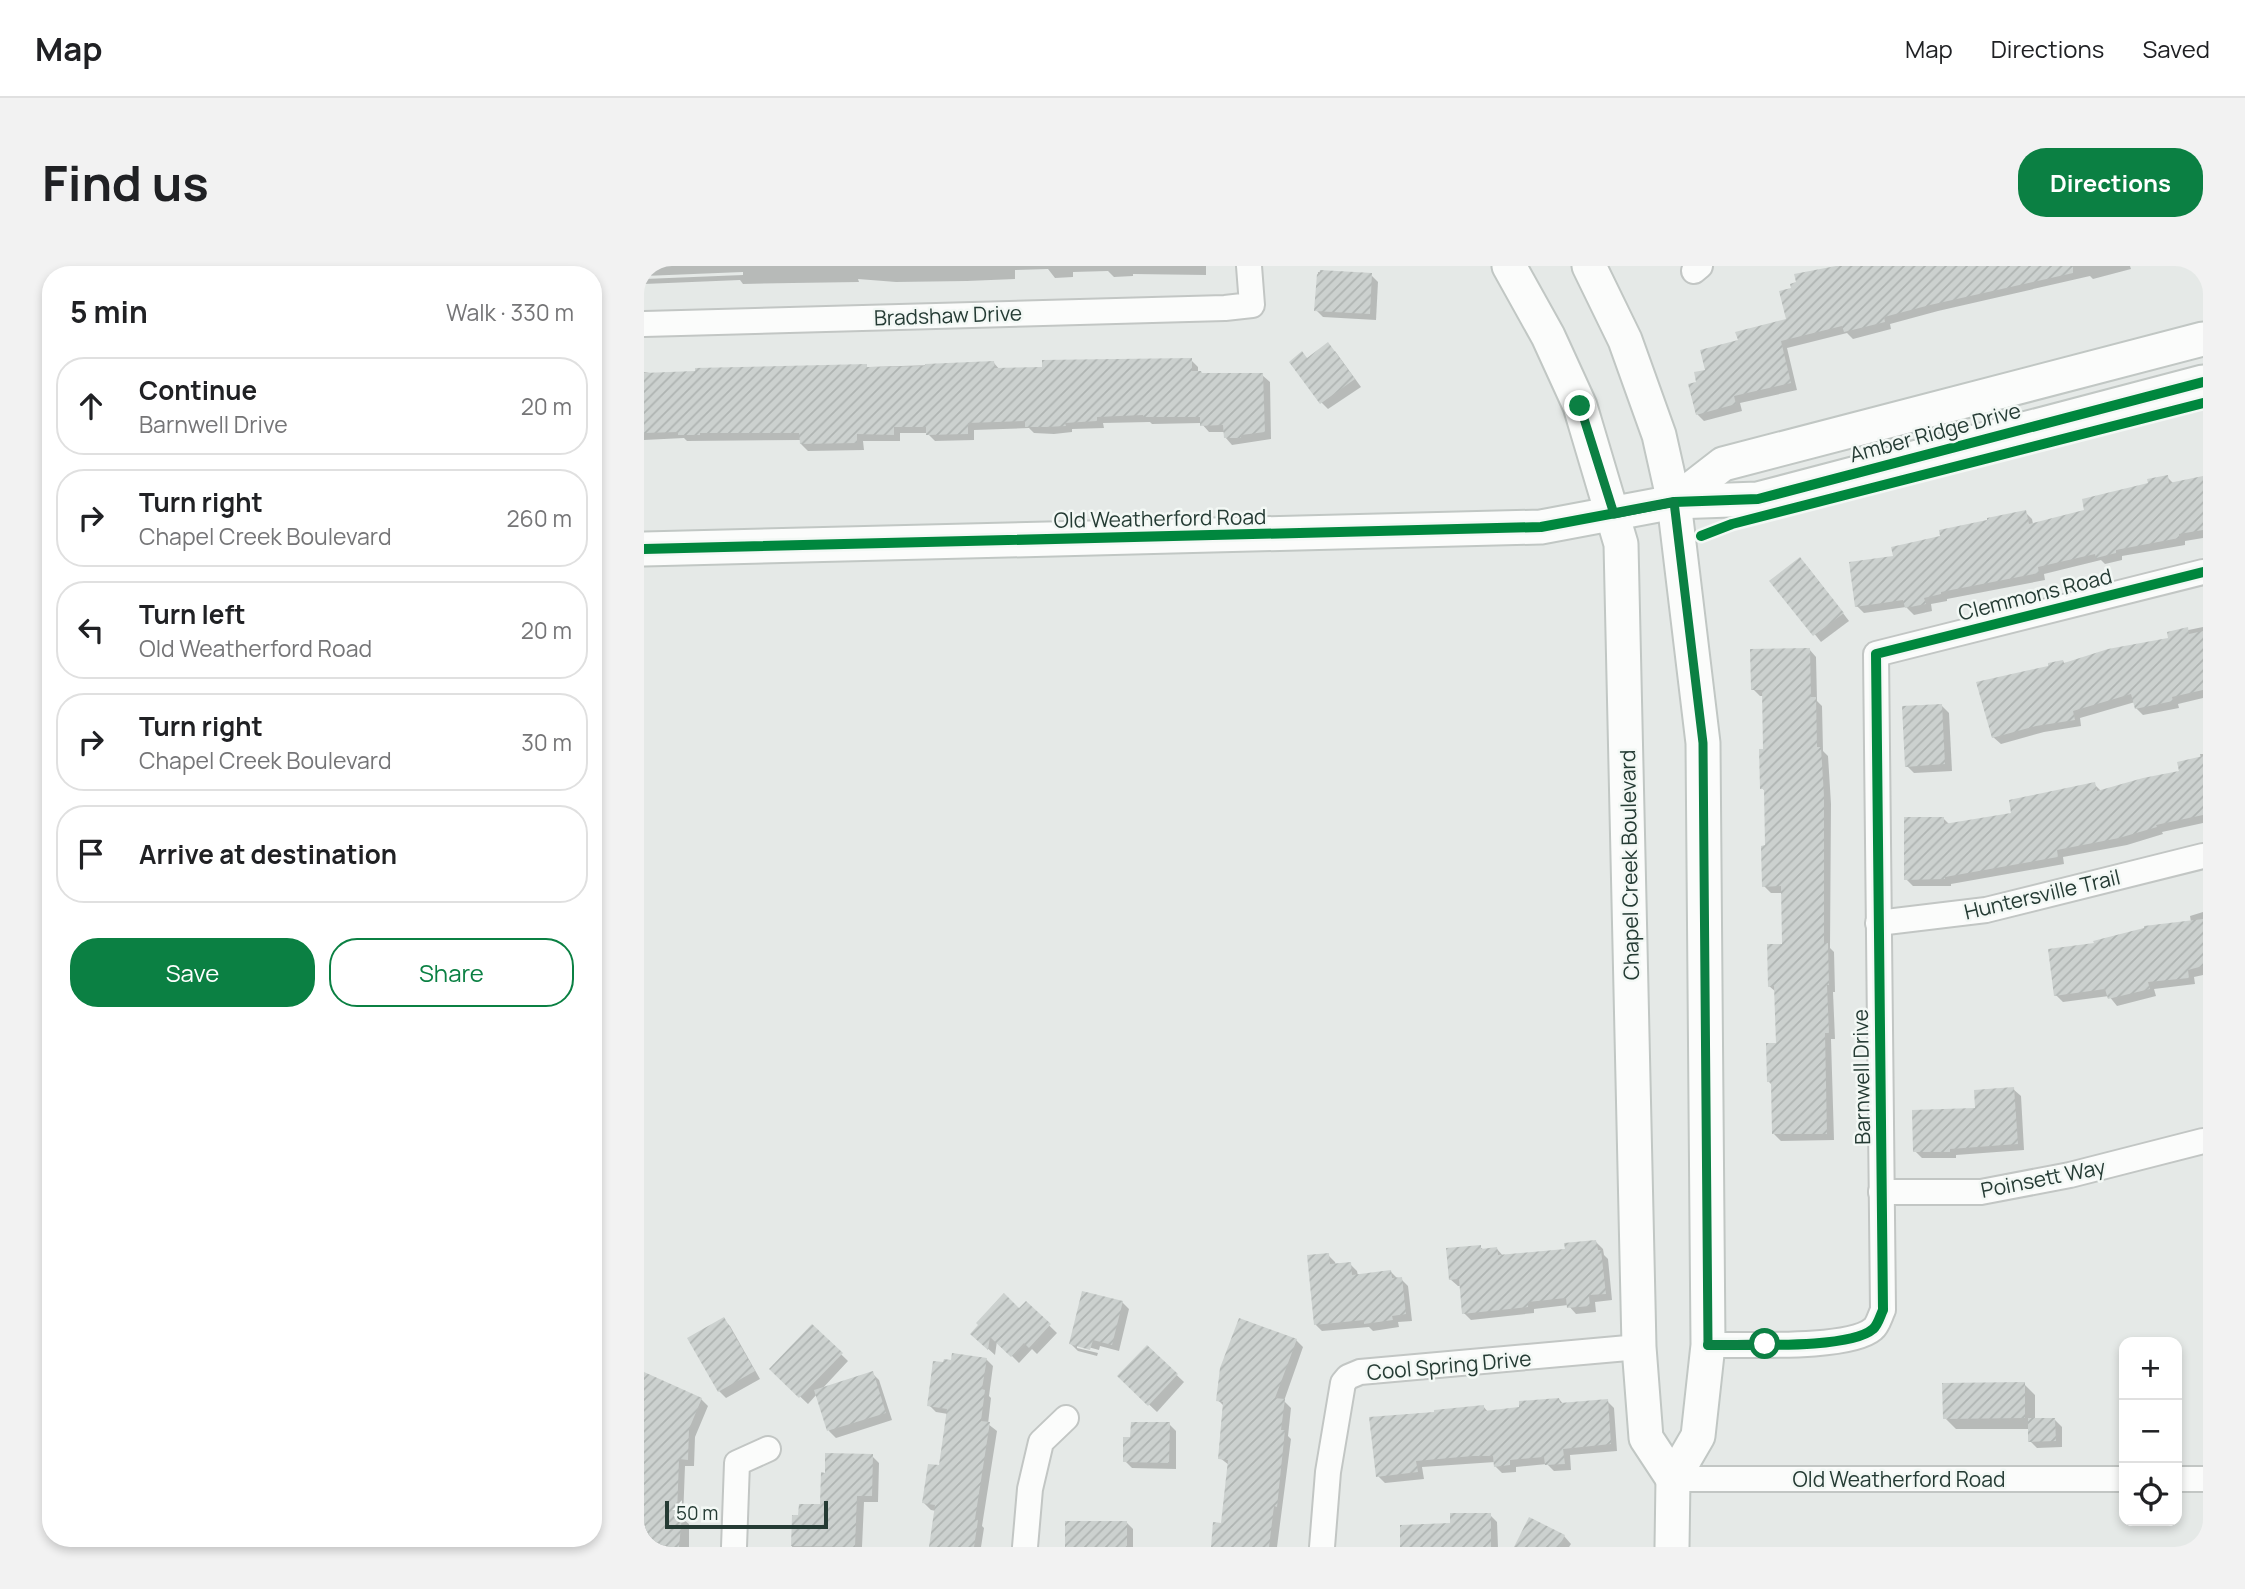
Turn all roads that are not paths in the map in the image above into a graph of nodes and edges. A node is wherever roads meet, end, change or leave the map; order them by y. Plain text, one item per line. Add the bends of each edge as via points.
1 (1249, 266) edge
2 (1509, 266) edge
3 (1589, 266) edge
4 (644, 324) edge
5 (2203, 339) edge
6 (2203, 382) edge
7 (1674, 502) junction
8 (1614, 514) junction
9 (644, 549) edge
10 (2203, 572) edge
11 (1876, 654) joint
12 (2203, 856) edge
13 (1878, 923) junction
14 (2203, 1141) edge
15 (1881, 1192) junction
16 (1708, 1345) junction
17 (1639, 1348) junction
18 (1066, 1418) dead end
19 (768, 1449) dead end
20 (1673, 1479) junction
21 (2119, 1479) edge
22 (2182, 1479) edge
23 (2203, 1479) edge
24 (734, 1547) edge
25 (1025, 1547) edge
26 (1322, 1547) edge
27 (1672, 1547) edge

1 - 4 street, Bradshaw Drive via 1252,305
2 - 8 main road, Chapel Creek Boulevard via 1580,406
3 - 7 main road via 1645,394
5 - 7 main road, Amber Ridge Drive via 1723,464
6 - 7 main road, Amber Ridge Drive via 1758,499
7 - 8 main road, Old Weatherford Road
7 - 16 main road via 1703,743
8 - 9 main road, Old Weatherford Road via 1521,529
8 - 17 main road, Chapel Creek Boulevard via 1621,544 1624,635
10 - 11 street, Clemmons Road
11 - 13 street, Barnwell Drive
12 - 13 street, Huntersville Trail via 1986,910
13 - 15 street, Barnwell Drive
14 - 15 street, Poinsett Way via 1981,1192
15 - 16 street, Barnwell Drive via 1882,1310 1875,1328 1835,1342
16 - 20 main road via 1698,1436
17 - 20 main road, Chapel Creek Boulevard via 1646,1438
17 - 26 street, Cool Spring Drive via 1360,1372 1348,1377 1343,1383 1328,1472
18 - 25 street via 1041,1442 1030,1489
19 - 24 street via 737,1463
20 - 21 street, Old Weatherford Road
20 - 27 main road
22 - 23 street

